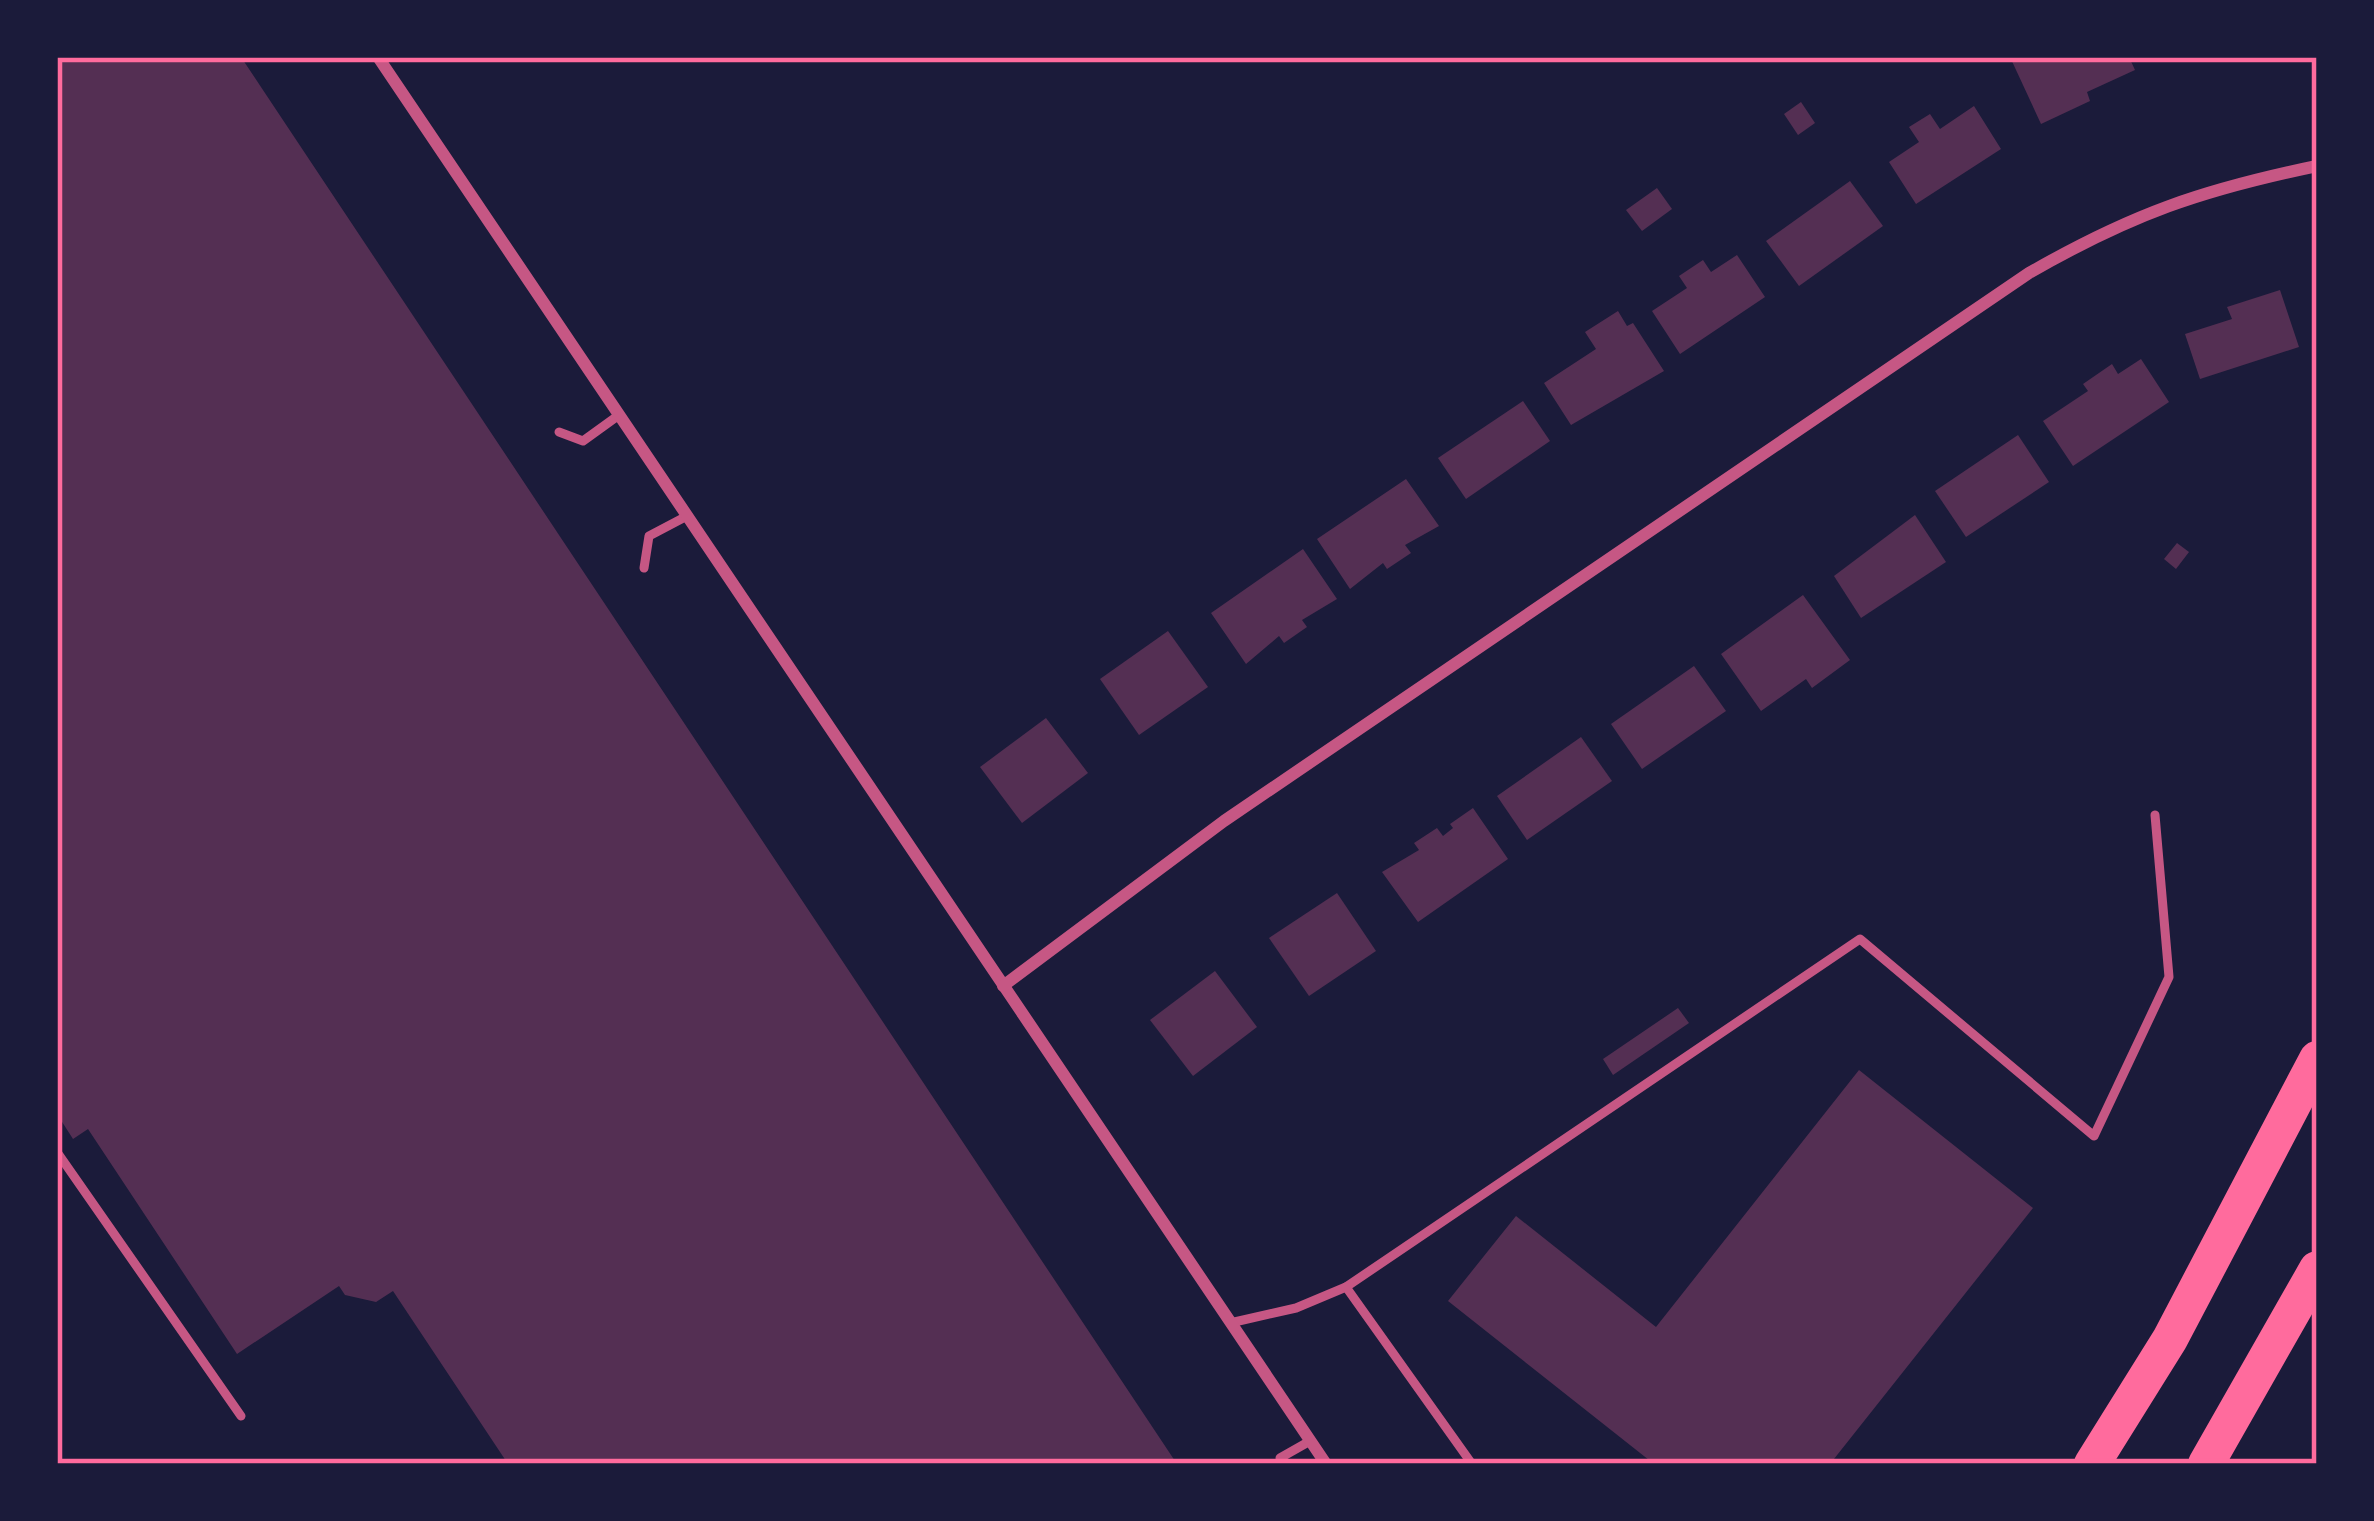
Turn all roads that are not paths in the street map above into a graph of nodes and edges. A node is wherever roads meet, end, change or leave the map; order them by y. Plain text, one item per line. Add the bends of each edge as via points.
1 (378, 57) edge
2 (2317, 166) edge
3 (619, 416) junction
4 (559, 432) dead end
5 (687, 517) junction
6 (644, 568) dead end
7 (2155, 814) dead end
8 (1003, 986) junction
9 (2317, 1059) edge
10 (57, 1152) edge
11 (2317, 1269) edge
12 (1346, 1287) junction
13 (1230, 1322) junction
14 (242, 1416) dead end
15 (1310, 1441) junction
16 (1280, 1458) dead end
17 (1325, 1464) edge
18 (1472, 1464) edge
19 (2092, 1464) edge
20 (2206, 1464) edge

1 - 3 street
2 - 8 street via 2209,188 2106,229 2029,273 1224,821
3 - 4 lane via 583,441
3 - 5 street
5 - 6 lane via 649,536
5 - 8 street
7 - 12 lane via 2168,977 2094,1136 1860,939
8 - 13 street
9 - 19 highway via 2170,1339
10 - 14 lane
11 - 20 highway
12 - 13 lane via 1296,1309
12 - 18 lane
13 - 15 street
15 - 16 lane
15 - 17 street

